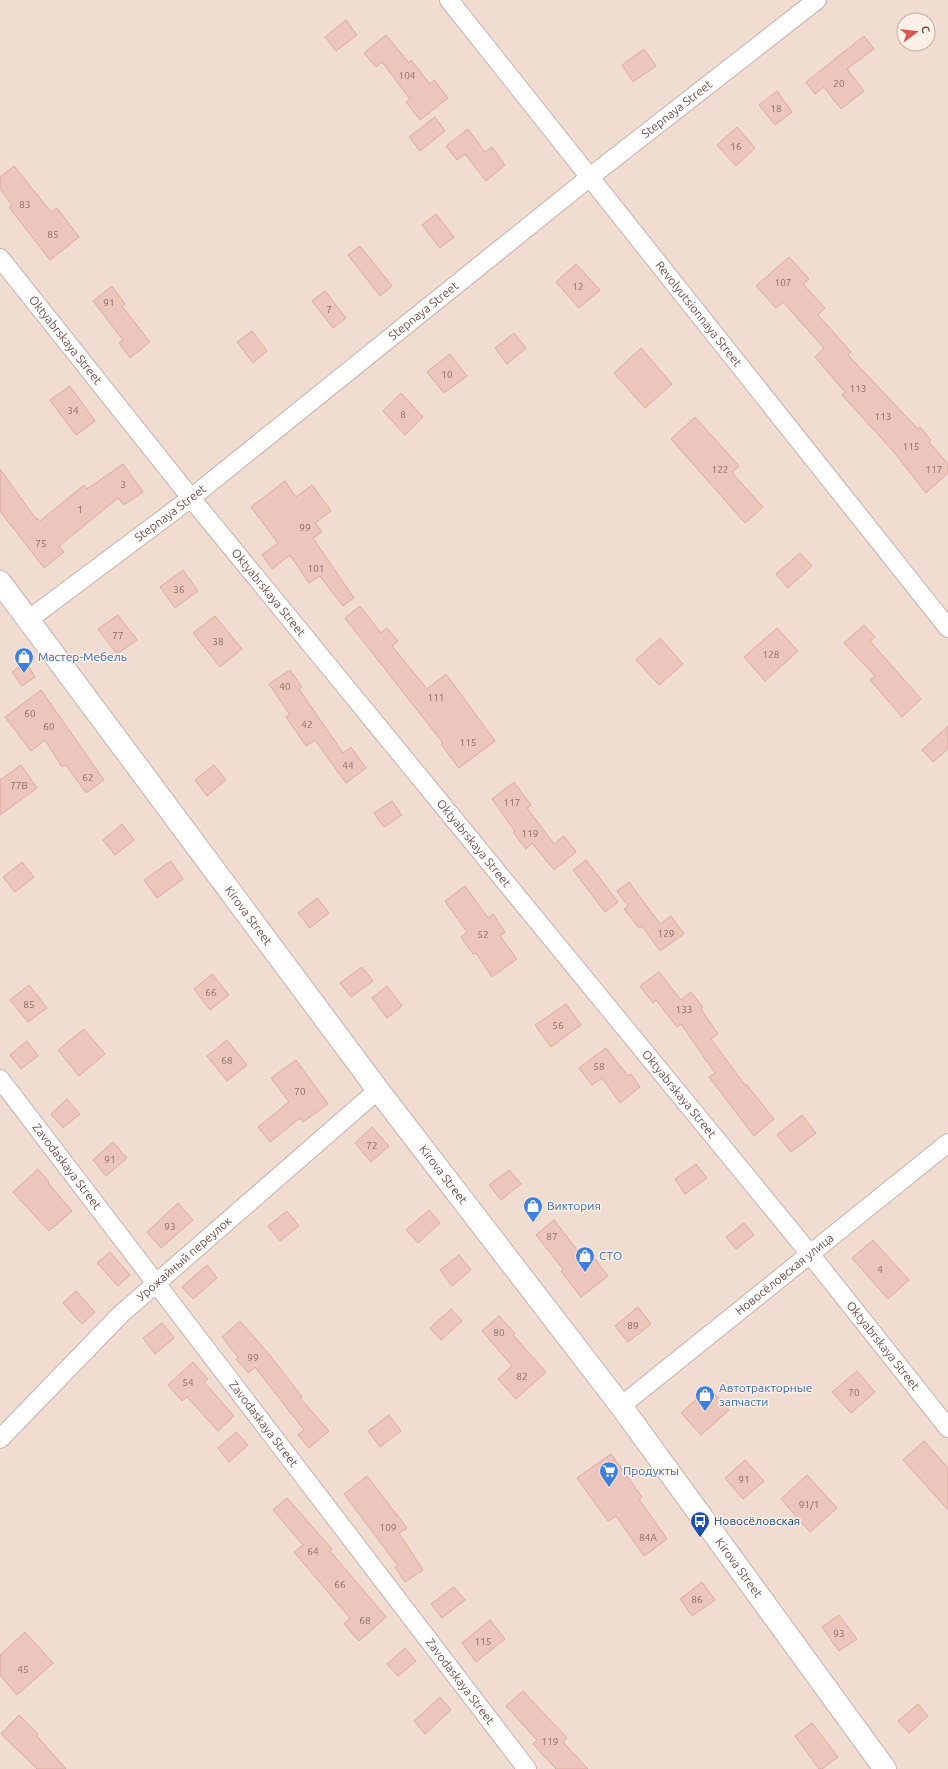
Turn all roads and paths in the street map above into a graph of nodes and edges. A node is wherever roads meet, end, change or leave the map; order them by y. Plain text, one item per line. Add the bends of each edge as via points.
1 (449, 0) edge
2 (817, 0) edge
3 (590, 177) junction
4 (0, 258) edge
5 (191, 498) junction
6 (0, 582) edge
7 (28, 620) junction
8 (948, 628) edge
9 (0, 1079) edge
10 (378, 1090) junction
11 (948, 1143) edge
12 (810, 1254) junction
13 (156, 1284) junction
14 (621, 1406) junction
15 (948, 1428) edge
16 (0, 1439) edge
17 (526, 1769) edge
18 (885, 1769) edge

1 - 3 street, Revolyutsionnaya Street
2 - 3 street, Stepnaya Street
3 - 5 street, Stepnaya Street
3 - 8 street, Revolyutsionnaya Street
4 - 5 street, Oktyabrskaya Street
5 - 7 street, Stepnaya Street
5 - 12 street, Oktyabrskaya Street
6 - 7 street, Kirova Street
7 - 10 street, Kirova Street
9 - 13 street, Zavodaskaya Street
10 - 13 street, Урожайный переулок
10 - 14 street, Kirova Street
11 - 12 street, Новосёловская улица
12 - 14 street, Новосёловская улица
12 - 15 street, Oktyabrskaya Street
13 - 16 street, Урожайный переулок via 121,1314
13 - 17 street, Zavodaskaya Street
14 - 18 street, Kirova Street

